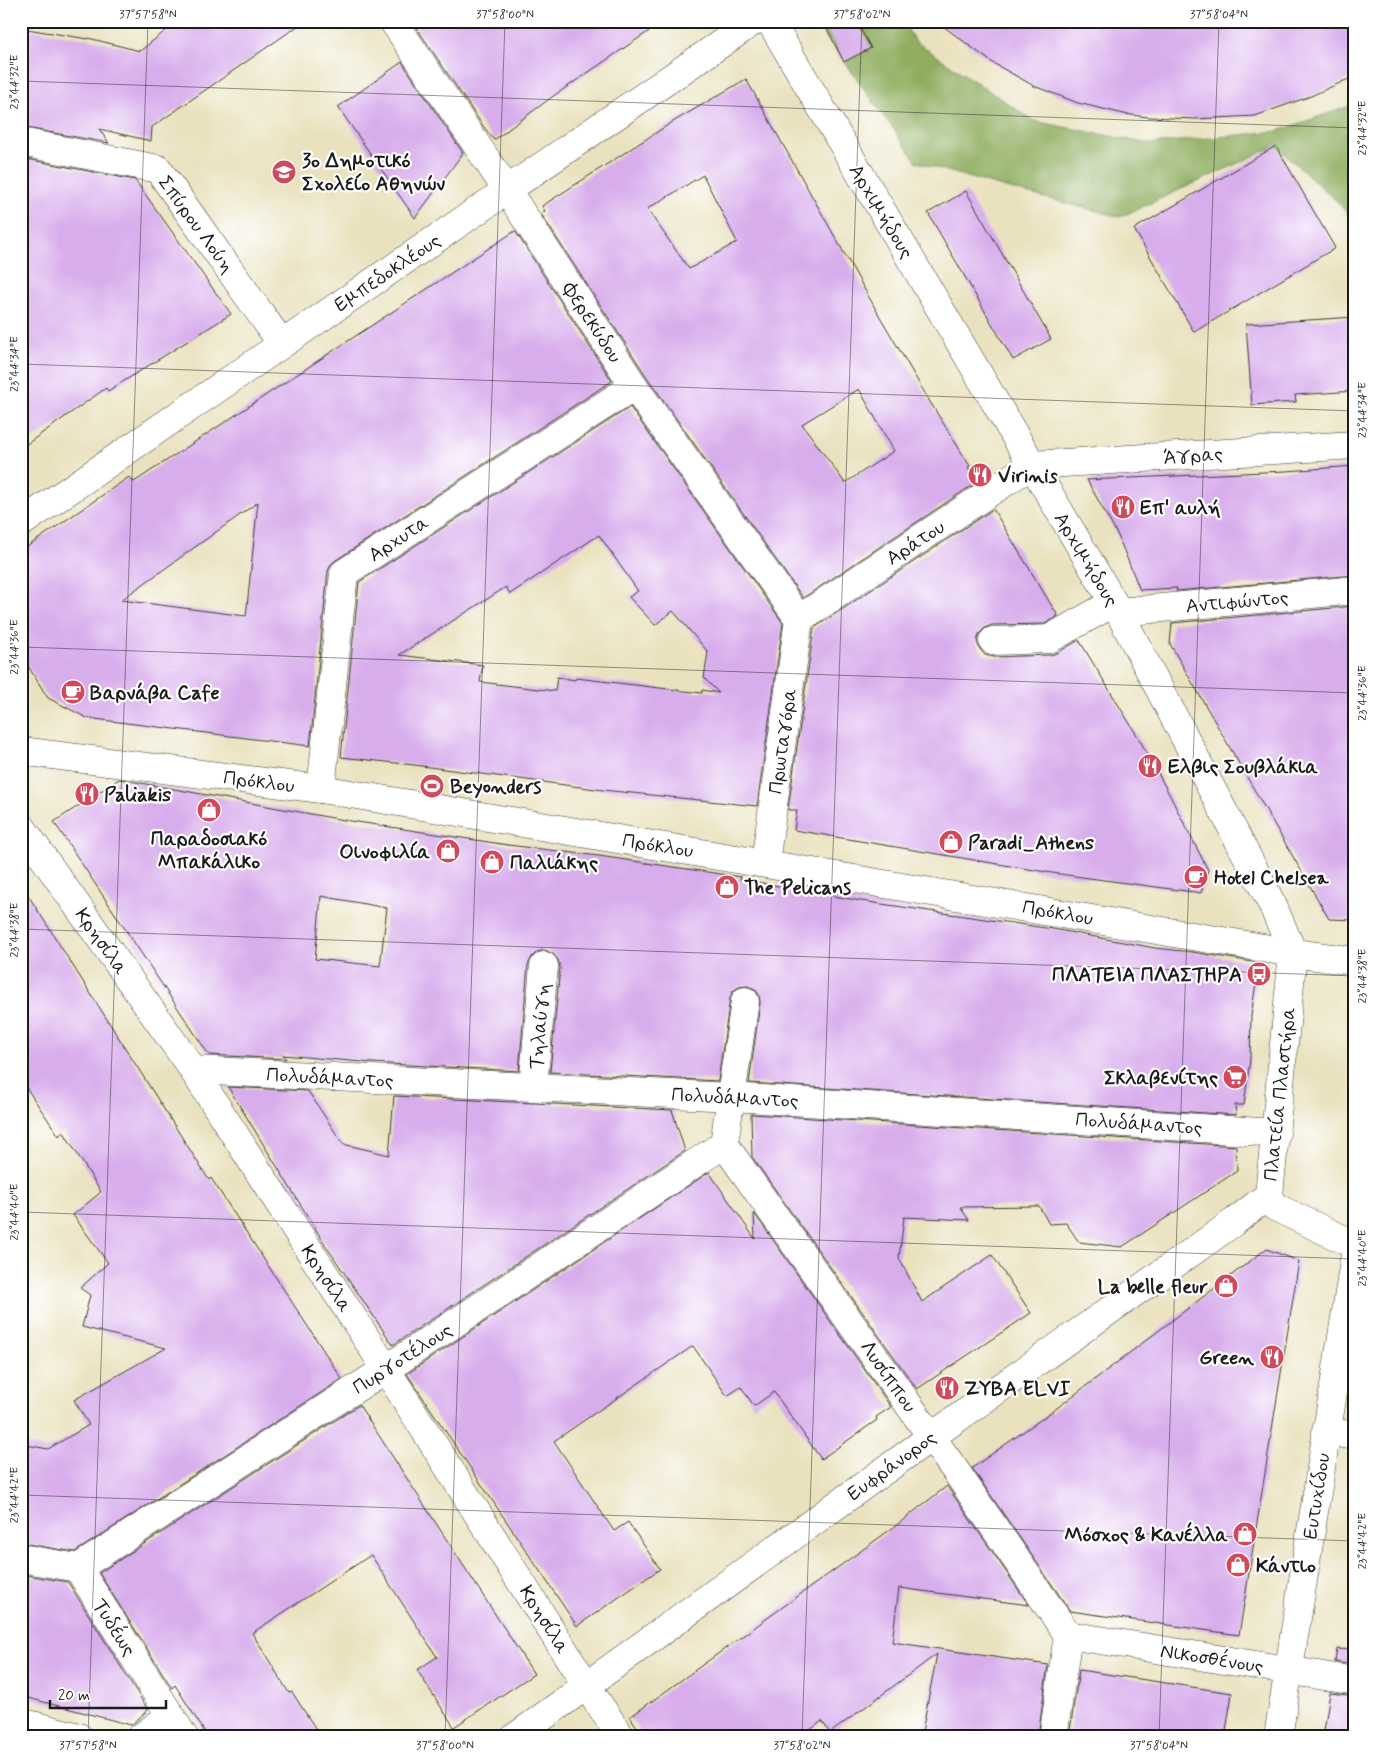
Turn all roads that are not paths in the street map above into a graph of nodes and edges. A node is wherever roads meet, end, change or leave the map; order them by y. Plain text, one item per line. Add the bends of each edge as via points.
1 (393, 21) edge
2 (754, 21) edge
3 (770, 21) edge
4 (21, 142) edge
5 (507, 190) junction
6 (282, 344) junction
7 (634, 386) junction
8 (1355, 445) edge
9 (1032, 465) junction
10 (21, 523) edge
11 (1355, 590) edge
12 (1116, 608) junction
13 (799, 619) junction
14 (992, 641) dead end
15 (21, 751) edge
16 (321, 789) junction
17 (21, 826) edge
18 (765, 863) junction
19 (1293, 953) junction
20 (1355, 961) edge
21 (544, 966) dead end
22 (745, 1001) dead end
23 (193, 1070) junction
24 (534, 1087) junction
25 (731, 1097) junction
26 (1276, 1133) junction
27 (724, 1144) junction
28 (1269, 1195) junction
29 (1355, 1245) edge
30 (1355, 1255) edge
31 (386, 1369) junction
32 (1326, 1432) junction
33 (931, 1436) junction
34 (1355, 1436) edge
35 (21, 1558) edge
36 (78, 1568) junction
37 (1068, 1635) junction
38 (1288, 1670) junction
39 (1355, 1681) edge
40 (586, 1685) junction
41 (21, 1722) edge
42 (178, 1726) edge
43 (79, 1737) edge
44 (141, 1737) edge
45 (515, 1737) edge
46 (621, 1737) edge
47 (1054, 1737) edge
48 (1278, 1737) edge

1 - 5 street, Φερεκύδου
2 - 5 street, Εμπεδοκλέους
3 - 9 street, Αρχιμήδους
4 - 6 street, Σπύρου Λούη via 158,170
5 - 6 street, Εμπεδοκλέους
5 - 7 street, Φερεκύδου
6 - 10 street, Εμπεδοκλέους
7 - 13 street, Φερεκύδου
7 - 16 street, Αρχυτα via 344,573
8 - 9 street, Άγρας
9 - 12 street, Αρχιμήδους
9 - 13 street, Αράτου
11 - 12 street, Αντιφώντος
12 - 14 street via 1048,639
12 - 19 street, Αρχιμήδους via 1273,906
13 - 18 street, Πρωταγόρα
15 - 16 street, Πρόκλου
16 - 18 street, Πρόκλου
17 - 23 street, Κρησίλα
18 - 19 street, Πρόκλου
19 - 20 street
19 - 26 street, Πλατεία Πλαστήρα
21 - 24 street, Τηλαύγη
22 - 25 street
23 - 24 street, Πολυδάμαντος
23 - 31 street, Κρησίλα
24 - 25 street, Πολυδάμαντος
25 - 26 street, Πολυδάμαντος
25 - 27 street
26 - 28 street, Πλατεία Πλαστήρα
27 - 31 street, Πυργοτέλους
27 - 33 street, Λυσίππου
28 - 29 street, Πλατεία Πλαστήρα via 1275,1207
28 - 33 street, Ευφράνορος
30 - 32 street, Ευτυχίδου
31 - 36 street, Πυργοτέλους
31 - 40 street, Κρησίλα
32 - 34 street
32 - 38 street, Ευτυχίδου
33 - 37 street, Λυσίππου
33 - 40 street, Ευφράνορος
35 - 36 street
36 - 42 street, Τυδέως
37 - 38 street, Νικοσθένους
37 - 47 street
38 - 39 street, Νικοσθένους
38 - 48 street, Ευτυχίδου
40 - 45 street, Ευφράνορος
40 - 46 street, Κρησίλα
41 - 43 street
42 - 44 street

